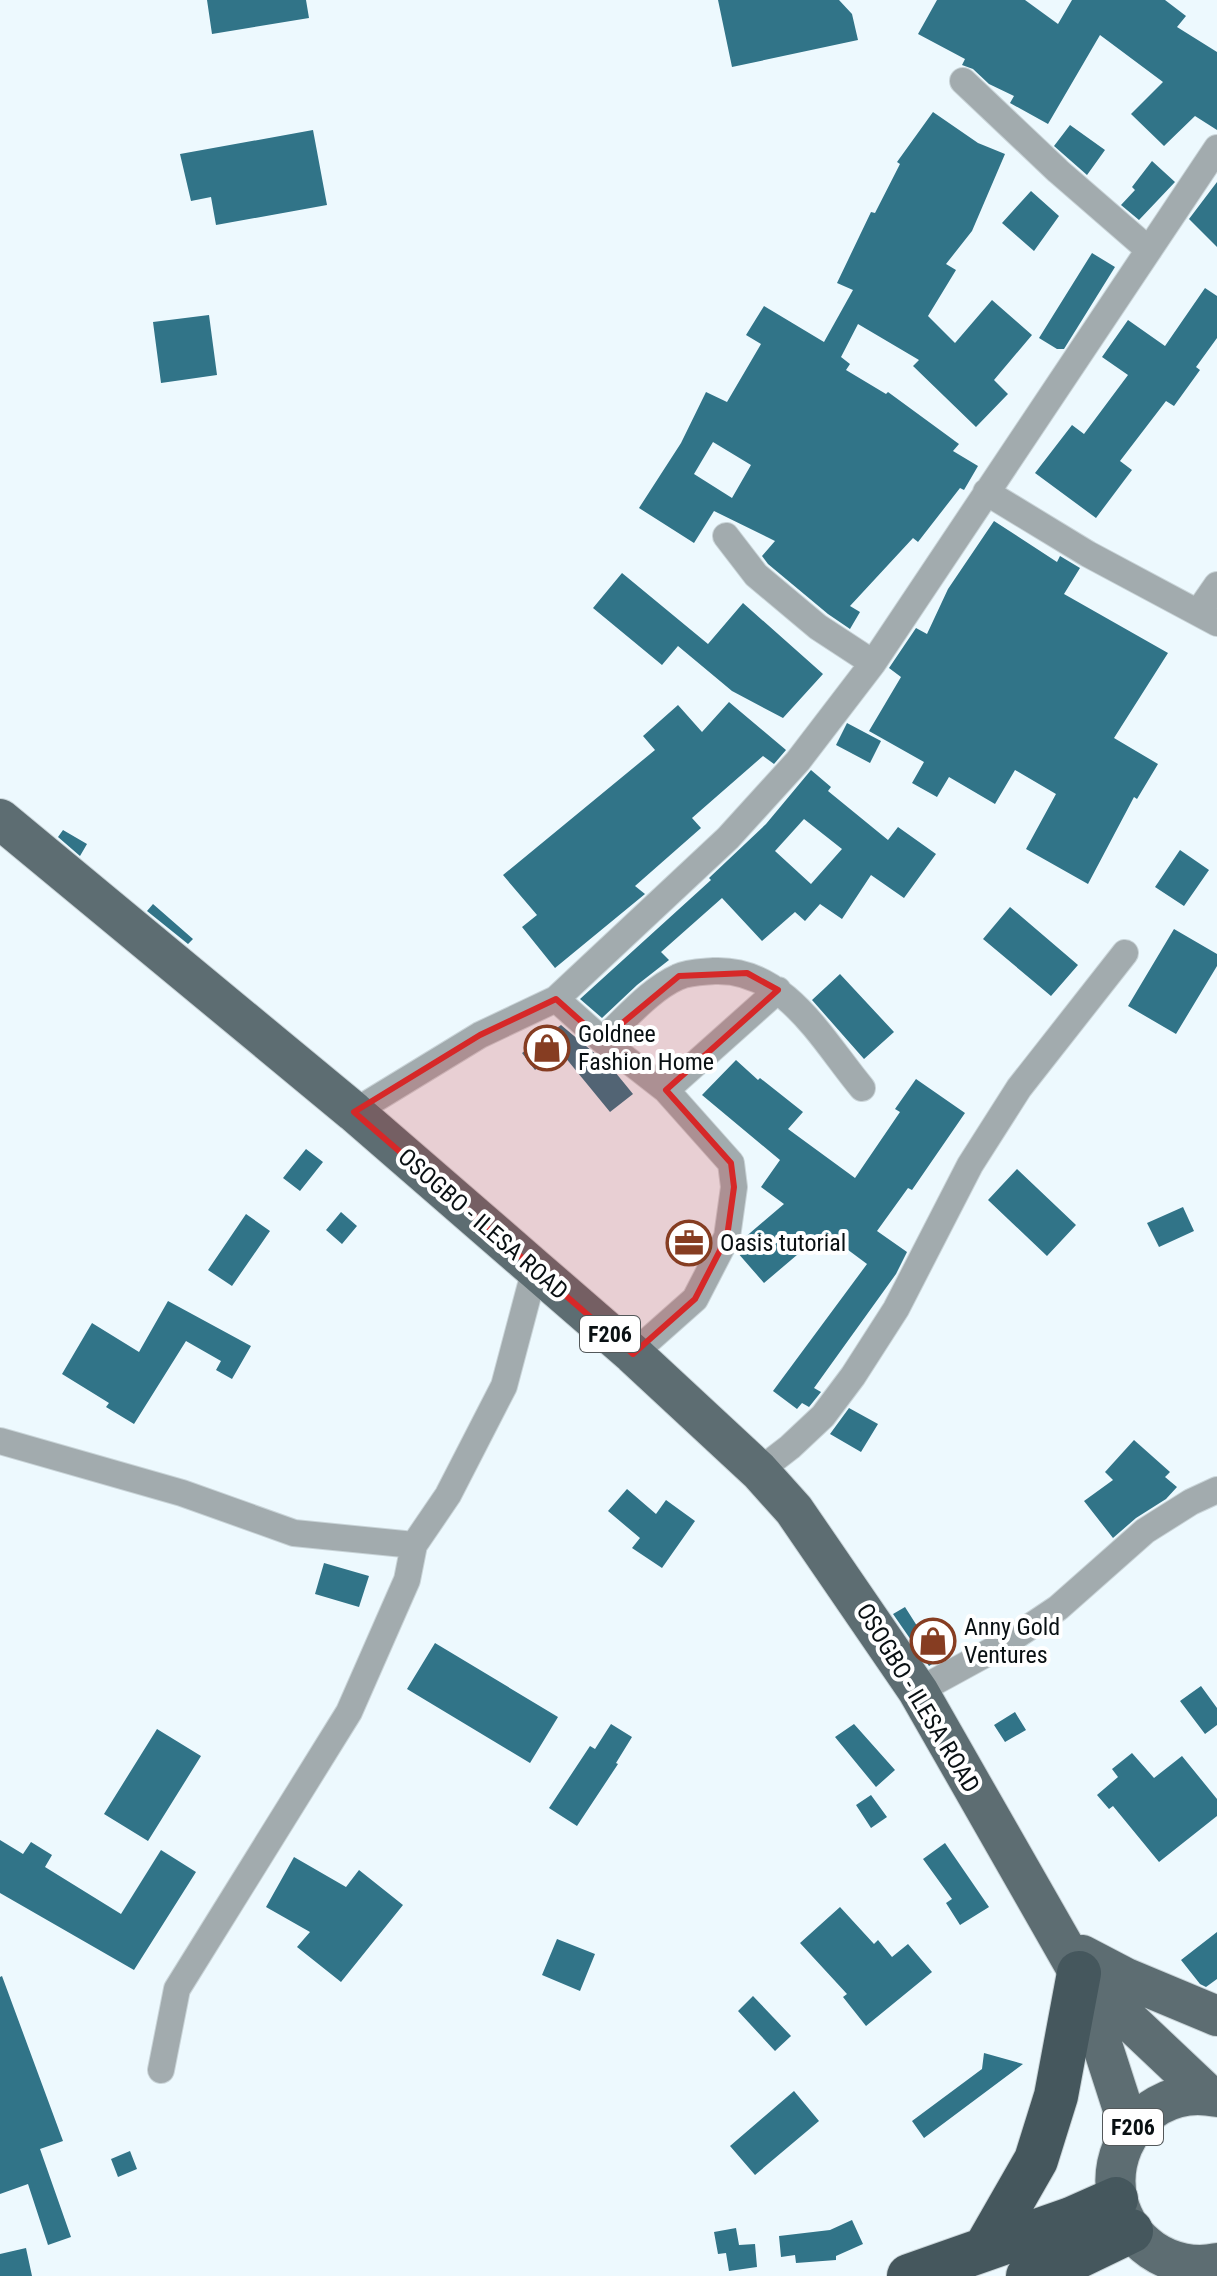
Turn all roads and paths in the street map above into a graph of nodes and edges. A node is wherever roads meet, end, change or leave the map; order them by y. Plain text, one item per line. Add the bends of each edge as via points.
1 (963, 81) dead end
2 (1217, 148) edge
3 (1149, 250) junction
4 (986, 492) junction
5 (726, 536) dead end
6 (1217, 585) edge
7 (1208, 617) edge
8 (873, 663) junction
9 (0, 819) edge
10 (1125, 953) dead end
11 (778, 990) junction
12 (556, 999) junction
13 (602, 1040) junction
14 (862, 1088) dead end
15 (666, 1090) junction
16 (354, 1112) junction
17 (535, 1269) junction
18 (633, 1354) junction
19 (0, 1441) edge
20 (759, 1471) junction
21 (1217, 1490) edge
22 (414, 1545) junction
23 (918, 1691) junction
24 (1070, 1958) junction
25 (1217, 2016) edge
26 (161, 2070) dead end
27 (1213, 2096) edge
28 (1130, 2131) junction
29 (1124, 2215) junction
30 (985, 2249) junction
31 (1215, 2267) edge
32 (909, 2276) edge
33 (1028, 2276) edge

1 - 3 street
2 - 3 street
3 - 4 street
4 - 7 street
4 - 8 street
5 - 8 street via 756,575 818,627
6 - 7 street
8 - 12 street via 798,761 728,838
9 - 16 main road, OSOGBO - ILESA ROAD / F206
10 - 20 street via 1019,1088 970,1165 896,1309 853,1376 823,1416
11 - 13 street via 747,973 728,970 679,976
11 - 14 street via 807,1017
11 - 15 street
12 - 13 street
12 - 16 street via 480,1035
13 - 15 street
15 - 18 street via 731,1163 733,1204 727,1237 695,1299
16 - 17 main road, OSOGBO - ILESA ROAD / F206
17 - 18 main road, OSOGBO - ILESA ROAD / F206
17 - 22 street via 504,1386 448,1495
18 - 20 main road, OSOGBO - ILESA ROAD / F206
19 - 22 street via 182,1493 294,1533
20 - 23 main road, OSOGBO - ILESA ROAD / F206 via 794,1510
21 - 23 street via 1145,1531 1058,1608
22 - 26 street via 407,1580 349,1712 177,1989
23 - 24 main road, OSOGBO - ILESA ROAD / F206
24 - 25 main road
24 - 27 main road, OSOGBO - ILESA ROAD / F206
24 - 28 main road, OSOGBO - ILESA ROAD / F206
24 - 30 highway via 1056,2096 1036,2160
27 - 28 main road, F206 via 1181,2098 1156,2107
28 - 29 main road, F206 via 1116,2163
29 - 30 highway via 1071,2219
29 - 31 main road via 1143,2244 1174,2262
29 - 33 highway via 1073,2259
30 - 32 highway

